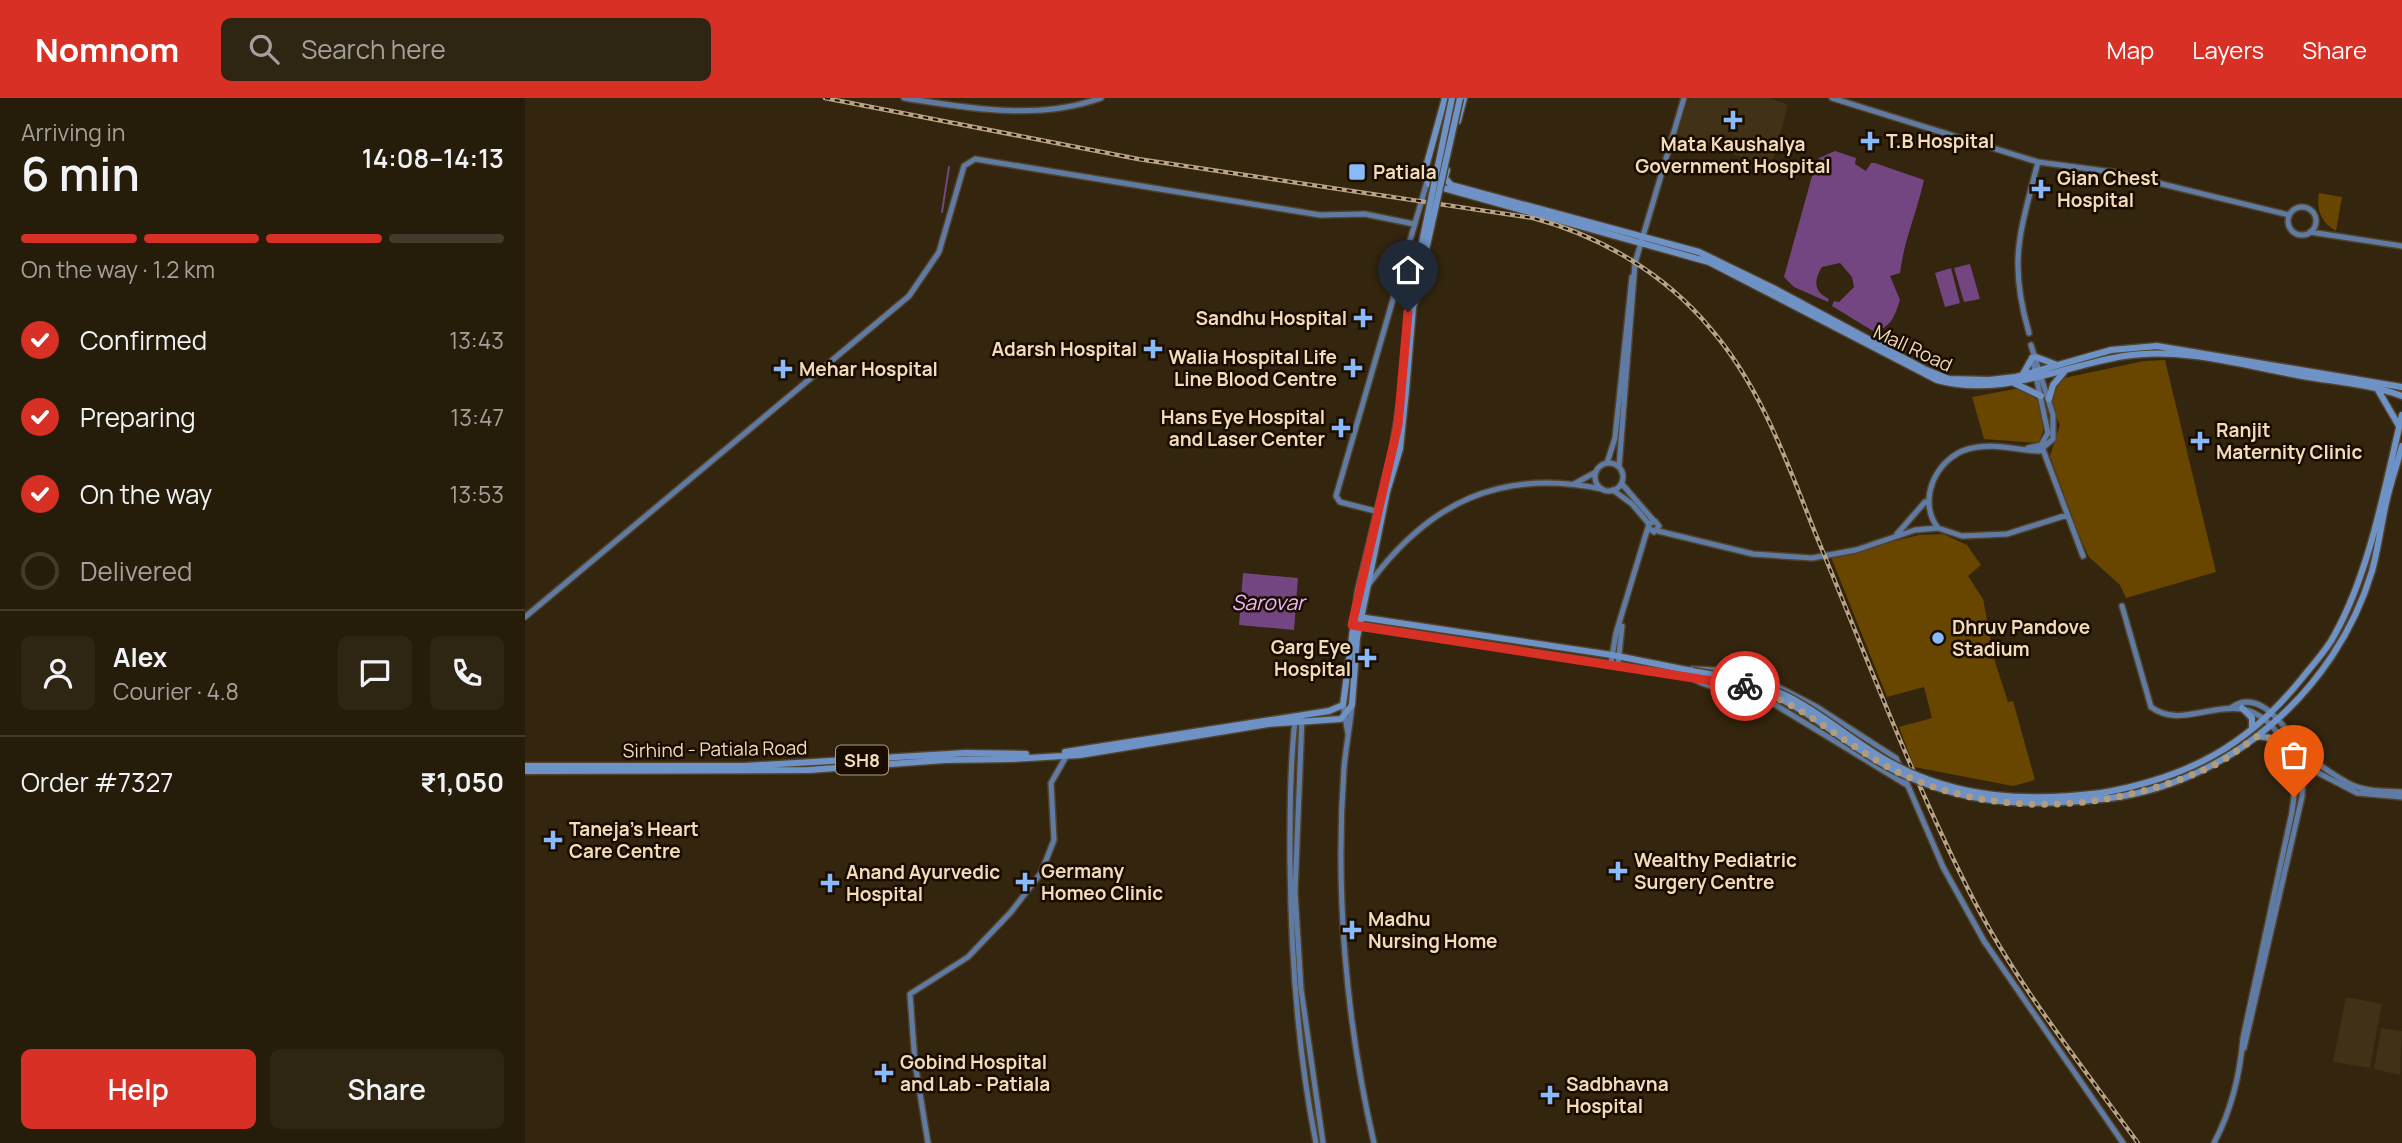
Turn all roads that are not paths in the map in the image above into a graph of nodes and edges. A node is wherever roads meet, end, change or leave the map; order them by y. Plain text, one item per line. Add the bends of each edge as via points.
1 (904, 98) edge
2 (1101, 98) edge
3 (1445, 98) edge
4 (1452, 98) edge
5 (1462, 98) edge
6 (1684, 98) edge
7 (1832, 98) edge
8 (2038, 162) junction
9 (1427, 182) junction
10 (2289, 215) junction
11 (1415, 224) junction
12 (2315, 226) junction
13 (2311, 232) junction
14 (2324, 233) junction
15 (1639, 240) junction
16 (2402, 246) edge
17 (1633, 275) junction
18 (2034, 357) junction
19 (2057, 366) junction
20 (2065, 370) junction
21 (2039, 374) junction
22 (2021, 375) junction
23 (2011, 383) junction
24 (2402, 387) edge
25 (2378, 390) junction
26 (1403, 392) junction
27 (2402, 395) edge
28 (2041, 396) junction
29 (2049, 399) junction
30 (2402, 415) edge
31 (2399, 426) junction
32 (2402, 446) edge
33 (2042, 447) junction
34 (1607, 463) junction
35 (1619, 467) junction
36 (1597, 471) junction
37 (1622, 484) junction
38 (1571, 485) junction
39 (1602, 489) junction
40 (1613, 490) junction
41 (1927, 499) junction
42 (1380, 513) junction
43 (2067, 515) junction
44 (1654, 527) junction
45 (1938, 528) junction
46 (1895, 536) junction
47 (2083, 556) dead end
48 (1369, 584) junction
49 (2122, 606) dead end
50 (525, 617) edge
51 (1358, 617) junction
52 (1356, 626) junction
53 (1615, 660) junction
54 (1690, 674) junction
55 (1343, 705) junction
56 (1353, 705) junction
57 (2231, 707) junction
58 (2242, 708) junction
59 (2270, 713) junction
60 (1299, 714) junction
61 (1344, 716) junction
62 (2264, 719) junction
63 (2279, 719) junction
64 (1297, 725) junction
65 (2271, 725) junction
66 (1199, 733) junction
67 (1348, 734) junction
68 (2255, 734) junction
69 (2304, 751) junction
70 (2291, 752) junction
71 (1067, 755) junction
72 (2295, 764) junction
73 (2306, 766) junction
74 (525, 769) edge
75 (1907, 785) junction
76 (2402, 792) edge
77 (2402, 797) edge
78 (2243, 1051) junction
79 (928, 1143) edge
80 (1316, 1143) edge
81 (1323, 1143) edge
82 (1374, 1143) edge
83 (2123, 1143) edge
84 (2214, 1143) edge

1 - 2 street via 1034,111
3 - 9 main road via 1425,174
4 - 26 main road, bridge via 1409,304
5 - 15 main road, Mall Road via 1445,178 1451,185
5 - 26 main road, bridge via 1413,308
6 - 15 street
7 - 8 street
8 - 10 street via 2113,172
8 - 18 street via 2016,249 2019,291
9 - 11 street
9 - 15 main road, Mall Road
10 - 12 street via 2306,207 2315,214
10 - 13 street via 2292,230
11 - 42 street via 1336,496 1340,502
11 - 50 street via 1365,214 1320,215 975,159 968,162 939,252 909,296
12 - 13 street
12 - 14 street
13 - 14 street
14 - 16 street
15 - 17 street
15 - 22 main road, Mall Road via 1699,252 1727,264 1938,375 1977,380
15 - 23 main road, Mall Road via 1727,270 1937,380 1965,385
17 - 34 street via 1615,438
17 - 35 street
18 - 19 main road
18 - 21 street
18 - 22 main road
19 - 21 main road, Mall Road
19 - 24 main road, Mall Road via 2111,350 2157,346
20 - 21 main road, Mall Road
20 - 25 main road, Mall Road via 2158,353
20 - 29 main road
21 - 22 main road, Mall Road
21 - 23 main road, Mall Road
21 - 28 street
21 - 29 street
23 - 28 main road
25 - 27 main road, Mall Road
25 - 31 main road
26 - 42 main road
26 - 42 main road via 1405,418
28 - 33 street via 2048,433
29 - 33 street via 2055,434 2050,444
30 - 31 main road
31 - 59 main road via 2348,607 2324,650
32 - 63 main road via 2372,569 2350,625 2306,690
33 - 41 street via 1962,452 1936,477
33 - 43 street
34 - 35 street
34 - 36 street
35 - 37 street
36 - 38 street
36 - 39 street
37 - 40 street
37 - 44 street
38 - 39 street
38 - 48 street via 1520,482 1462,500 1411,536
39 - 40 street
40 - 44 street
41 - 45 street
41 - 46 street
42 - 48 main road
42 - 51 main road
43 - 45 street via 2007,534 1962,536
43 - 47 street
44 - 46 street via 1734,551 1812,558
44 - 53 street via 1641,553
45 - 46 street
48 - 51 main road
49 - 57 street via 2151,708 2167,716
51 - 52 main road
51 - 53 main road
52 - 53 main road
52 - 55 main road
52 - 56 main road
53 - 54 main road
54 - 68 main road, bridge via 1773,695 1886,765 1945,791 2004,804 2043,804 2146,790 2208,764
54 - 75 street via 1707,685 1760,697 1808,720
54 - 75 street via 1710,669 1754,677 1816,708 1892,755
55 - 60 main road, SH8
55 - 61 street
56 - 61 main road
56 - 67 street
57 - 58 street
57 - 59 street via 2250,703
58 - 62 street
58 - 68 main road via 2252,718
59 - 62 main road
59 - 63 street
60 - 64 street
60 - 66 main road, SH8
61 - 64 main road, SH8
61 - 67 street
62 - 65 street
62 - 68 main road
63 - 65 main road
63 - 69 street
64 - 66 main road, SH8
64 - 80 street via 1290,820 1292,968
64 - 81 street via 1295,892 1301,989
65 - 68 main road
65 - 70 street
66 - 71 main road
66 - 74 main road, Sirhind - Patiala Road / SH8 via 1038,754
67 - 82 street via 1342,835 1346,947 1358,1058
68 - 70 main road via 2276,739
69 - 73 street
69 - 76 street via 2356,786
70 - 72 street
71 - 74 main road via 809,770
71 - 79 street via 1051,783 1053,840 1041,873 968,957 910,994
72 - 73 street
72 - 78 street via 2292,812
73 - 77 street via 2357,793
73 - 78 street
75 - 83 street via 1943,867 1984,941
78 - 84 street via 2235,1090

